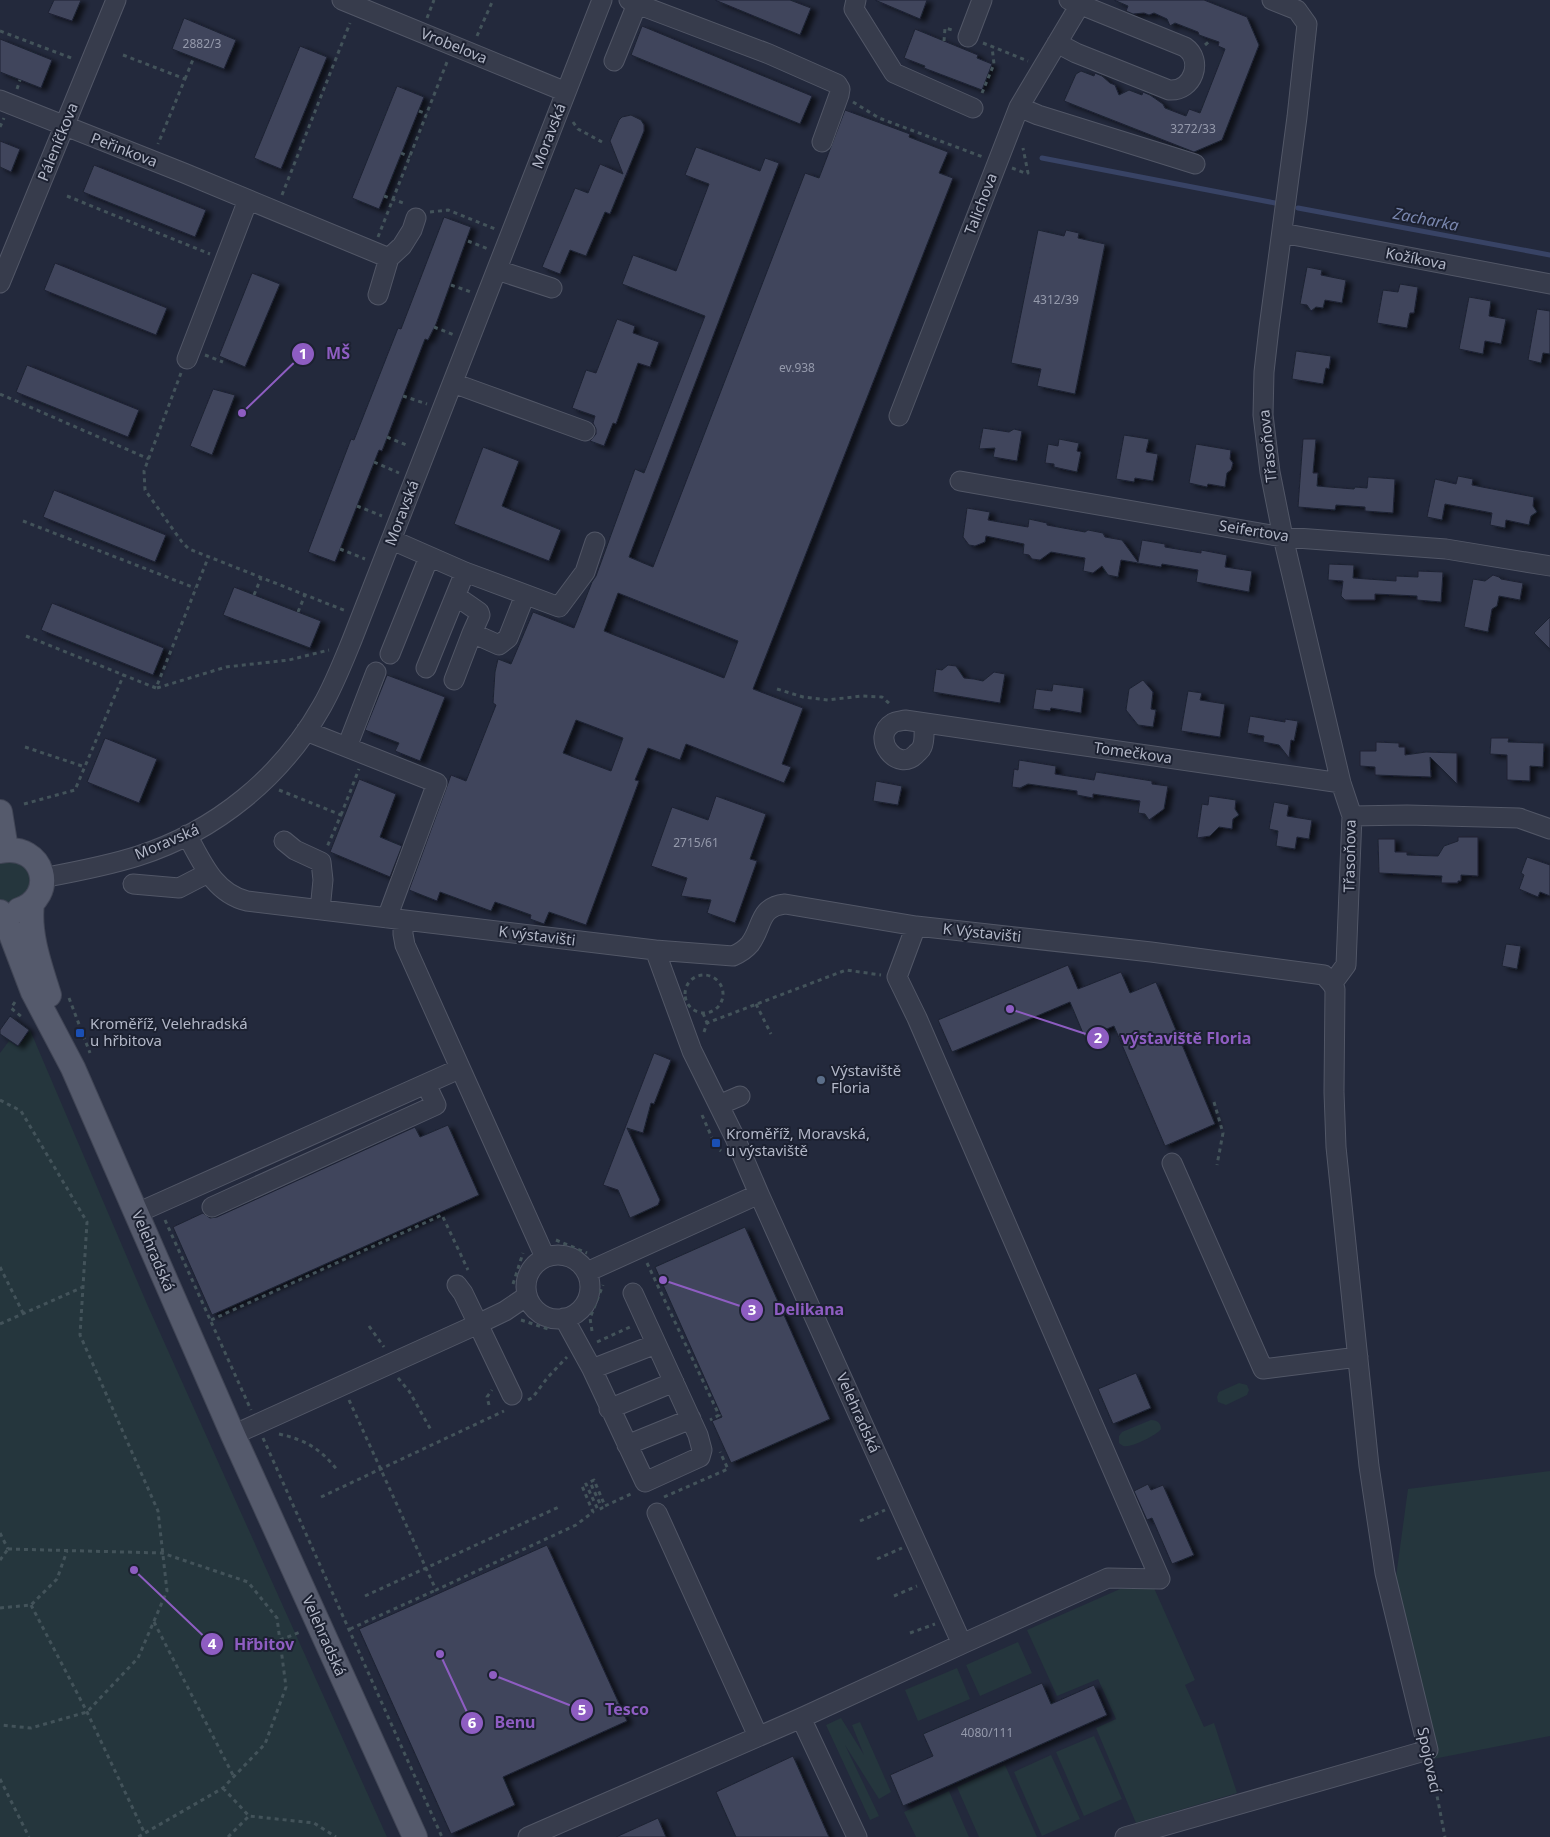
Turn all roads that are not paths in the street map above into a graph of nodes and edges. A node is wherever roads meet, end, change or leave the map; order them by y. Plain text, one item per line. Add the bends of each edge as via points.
1 (116, 0) edge
2 (342, 0) edge
3 (602, 0) edge
4 (856, 0) edge
5 (982, 0) edge
6 (1272, 0) edge
7 (1076, 1) edge
8 (633, 2) edge
9 (968, 37) road end
10 (1057, 43) junction
11 (614, 61) dead end
12 (566, 92) junction
13 (8, 96) edge
14 (972, 107) road end
15 (1019, 107) junction
16 (64, 126) junction
17 (822, 142) dead end
18 (1195, 164) dead end
19 (248, 200) junction
20 (418, 212) road end
21 (1282, 233) junction
22 (381, 255) junction
23 (497, 270) junction
24 (0, 283) edge
25 (1550, 284) edge
26 (552, 288) dead end
27 (378, 295) dead end
28 (187, 359) road end
29 (453, 383) junction
30 (899, 416) dead end
31 (585, 431) dead end
32 (960, 480) dead end
33 (1283, 537) junction
34 (392, 540) junction
35 (595, 542) dead end
36 (429, 557) junction
37 (1550, 566) edge
38 (466, 572) junction
39 (525, 595) junction
40 (456, 596) junction
41 (472, 633) junction
42 (390, 654) dead end
43 (426, 668) dead end
44 (376, 672) dead end
45 (454, 680) dead end
46 (924, 724) dead end
47 (306, 731) junction
48 (346, 747) junction
49 (1341, 783) junction
50 (0, 812) edge
51 (1352, 816) junction
52 (1550, 829) edge
53 (187, 835) junction
54 (284, 841) dead end
55 (3, 850) edge
56 (208, 873) junction
57 (42, 878) junction
58 (134, 884) dead end
59 (32, 903) junction
60 (320, 910) junction
61 (0, 911) edge
62 (395, 919) junction
63 (916, 926) junction
64 (655, 950) junction
65 (1332, 984) junction
66 (73, 1068) junction
67 (459, 1069) junction
68 (426, 1084) junction
69 (740, 1096) dead end
70 (719, 1105) junction
71 (1172, 1162) dead end
72 (759, 1194) junction
73 (212, 1207) dead end
74 (137, 1214) junction
75 (545, 1257) junction
76 (587, 1272) junction
77 (463, 1280) road end
78 (520, 1291) junction
79 (633, 1293) dead end
80 (478, 1324) junction
81 (560, 1324) junction
82 (656, 1344) junction
83 (1358, 1357) junction
84 (592, 1369) junction
85 (674, 1382) junction
86 (515, 1402) road end
87 (609, 1409) junction
88 (698, 1421) junction
89 (233, 1435) junction
90 (627, 1445) junction
91 (659, 1506) road end
92 (962, 1644) junction
93 (801, 1718) junction
94 (758, 1736) junction
95 (415, 1837) edge
96 (528, 1837) edge
97 (857, 1837) edge
98 (1124, 1837) edge

1 - 16 street, Páleníčkova
2 - 12 street, Vrobelova
3 - 12 street, Moravská
4 - 14 street via 854,9 894,73
5 - 9 street
6 - 21 street, Třasoňova via 1297,10 1307,24
7 - 10 street, Talichova via 1075,13
7 - 10 street via 1185,47 1194,56 1196,64 1191,79 1181,89 1170,90
8 - 11 street
8 - 17 street via 837,84 839,95
10 - 15 street, Talichova
12 - 23 street, Moravská
13 - 16 street, Peřinkova
15 - 18 street
15 - 30 street, Talichova
16 - 19 street, Peřinkova
16 - 24 street, Páleníčkova
19 - 22 street, Peřinkova
19 - 28 street
20 - 22 street via 402,246
21 - 25 street, Kožíkova
21 - 33 street, Třasoňova via 1264,372 1263,415 1268,465
22 - 27 street
23 - 26 street
23 - 29 street, Moravská
29 - 31 street
29 - 34 street, Moravská
32 - 33 street, Seifertova
33 - 37 street, Seifertova via 1446,549
33 - 49 street, Třasoňova
34 - 36 street
34 - 47 street, Moravská via 336,678
35 - 39 street via 585,572 560,607
36 - 38 street
36 - 42 street
38 - 39 street
38 - 40 street
39 - 41 street via 508,638 499,645
40 - 41 street via 480,614
40 - 43 street
41 - 45 street
44 - 48 street
46 - 49 street, Tomečkova
47 - 48 street
47 - 53 street, Moravská via 259,787 226,813
48 - 62 street via 437,782
49 - 51 street, Třasoňova
50 - 55 main road
51 - 52 street via 1519,818
51 - 65 street, Třasoňova via 1346,965
53 - 56 street, K výstavišti
53 - 57 street, Moravská via 139,856
54 - 60 street via 321,862
55 - 57 main road via 19,850 28,854 35,860
56 - 58 street via 179,888
56 - 60 street, K výstavišti via 236,898
57 - 59 main road, Velehradská via 38,896
59 - 61 main road, Velehradská via 16,911
59 - 66 main road, Velehradská via 32,935
60 - 62 street, K výstavišti
61 - 66 main road, Velehradská via 33,992
62 - 64 street, K výstavišti
62 - 67 street
63 - 64 street, K Výstavišti via 785,904 776,905 763,916 751,942 733,956
63 - 65 street, K Výstavišti via 1324,975
63 - 92 street via 897,977 1160,1579 1108,1578
64 - 70 street via 692,1051
65 - 83 street, Spojovací via 1335,989 1336,1147
66 - 74 main road, Velehradská
67 - 68 street
67 - 75 street
68 - 73 street via 436,1105
68 - 74 street
69 - 70 street
70 - 72 street
71 - 83 street via 1263,1369
72 - 76 street
72 - 92 street, Velehradská
74 - 89 main road, Velehradská
75 - 76 street via 556,1254 569,1256
75 - 78 street via 535,1264
76 - 81 street via 589,1295 584,1306
77 - 80 street via 463,1293
78 - 80 street via 498,1314
78 - 81 street via 533,1307
79 - 82 street
80 - 86 street
80 - 89 street
81 - 84 street
82 - 84 street
82 - 85 street
83 - 98 street, Spojovací via 1369,1466 1385,1572 1428,1750
84 - 87 street
85 - 87 street
85 - 88 street
87 - 90 street
88 - 90 street
88 - 90 street via 700,1457 645,1482
89 - 95 main road, Velehradská
91 - 94 street
92 - 93 street
93 - 94 street
93 - 97 street
94 - 96 street

